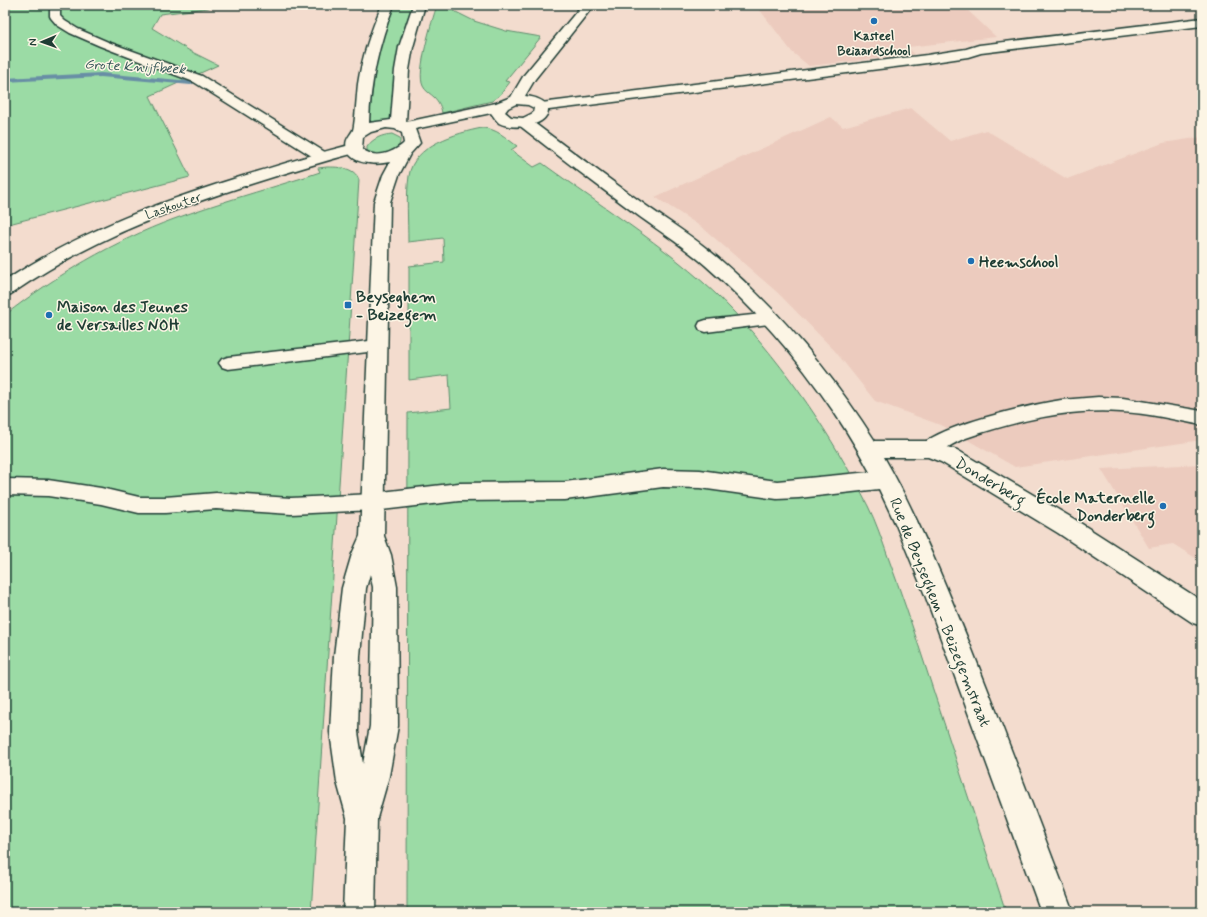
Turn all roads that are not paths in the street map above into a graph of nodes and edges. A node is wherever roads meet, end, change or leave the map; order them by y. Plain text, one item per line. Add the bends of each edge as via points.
1 (55, 5) edge
2 (388, 5) edge
3 (420, 5) edge
4 (588, 5) edge
5 (1202, 22) edge
6 (516, 100) junction
7 (541, 107) junction
8 (501, 112) junction
9 (524, 122) junction
10 (400, 126) junction
11 (361, 131) junction
12 (418, 142) junction
13 (359, 153) junction
14 (323, 157) junction
15 (382, 202) junction
16 (5, 290) edge
17 (771, 319) junction
18 (706, 326) dead end
19 (378, 346) junction
20 (228, 363) dead end
21 (1202, 418) edge
22 (868, 449) junction
23 (928, 449) junction
24 (885, 479) junction
25 (5, 487) edge
26 (373, 502) junction
27 (372, 536) junction
28 (1202, 615) edge
29 (362, 818) junction
30 (359, 912) edge
31 (1057, 912) edge

1 - 14 lane via 55,16 61,24 104,44 198,79
2 - 11 street via 370,57
3 - 10 street via 410,30 405,55 400,95
4 - 6 street via 529,78
5 - 7 street
6 - 7 street via 531,101
6 - 8 street via 507,103
7 - 9 street via 540,115 534,120
8 - 9 street, Rue de Beyseghem - Beizegemstraat via 508,121
8 - 10 street
8 - 12 street
9 - 17 street, Rue de Beyseghem - Beizegemstraat via 710,260 741,287
10 - 11 street via 379,125
10 - 12 street via 409,131
11 - 13 street via 355,138
12 - 13 street via 380,159
12 - 15 street via 394,168
13 - 14 street, Laskouter
13 - 15 street via 374,177
14 - 16 street, Laskouter via 181,201 113,228 68,249
15 - 19 street
17 - 18 lane
17 - 22 street, Rue de Beyseghem - Beizegemstraat via 828,388
19 - 20 lane
19 - 26 street
21 - 23 lane via 1123,405 1068,406 974,428
22 - 23 street, Donderberg
22 - 24 street, Rue de Beyseghem - Beizegemstraat
23 - 28 street, Donderberg via 949,456 1066,526
24 - 26 street via 777,490 700,479 663,478 565,491 459,492
24 - 31 street, Rue de Beyseghem - Beizegemstraat via 924,561
25 - 26 lane via 48,488 139,505 216,501 291,506
26 - 27 street
27 - 29 street via 379,555 385,587 384,726 375,776
27 - 29 street via 354,588 347,656 344,732 351,782
29 - 30 street

